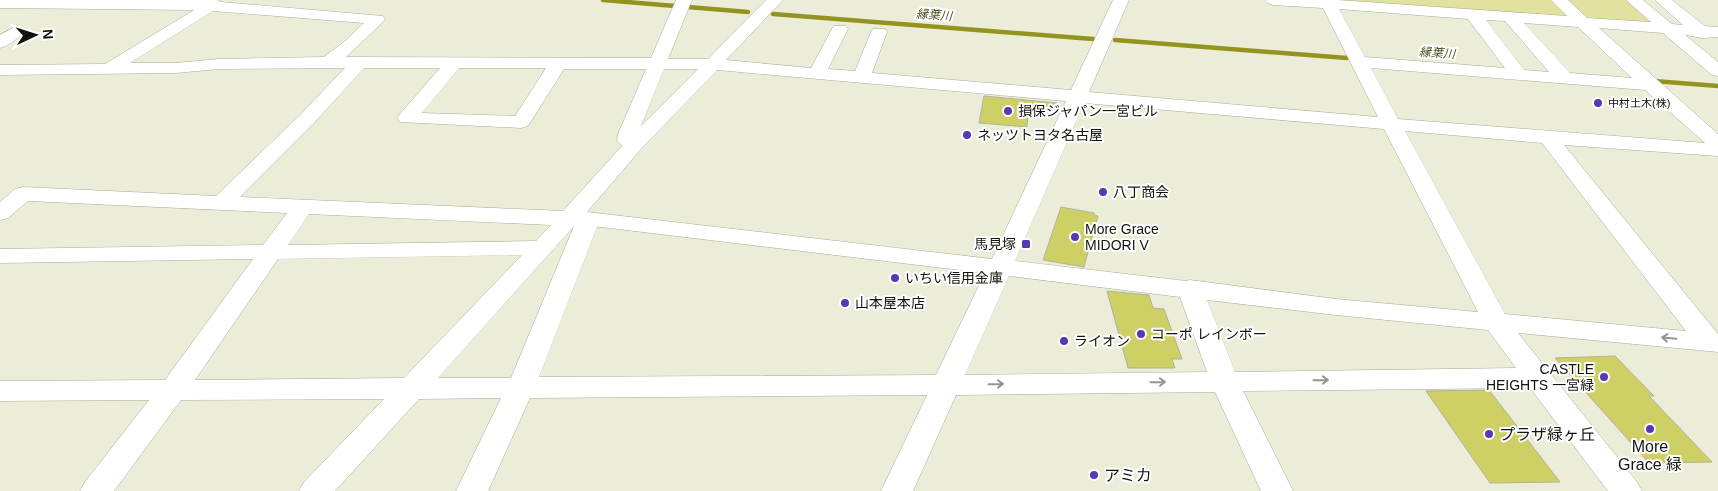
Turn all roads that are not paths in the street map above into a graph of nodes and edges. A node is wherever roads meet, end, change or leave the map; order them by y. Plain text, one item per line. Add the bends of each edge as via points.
1 (684, 0) edge
2 (775, 0) edge
3 (1121, 0) edge
4 (1273, 0) edge
5 (1559, 0) edge
6 (1634, 0) edge
7 (1663, 0) edge
8 (8, 2) edge
9 (1327, 2) edge
10 (216, 3) edge
11 (1473, 14) junction
12 (1510, 17) junction
13 (1583, 22) junction
14 (1666, 28) junction
15 (840, 29) dead end
16 (1700, 31) junction
17 (15, 32) dead end
18 (880, 32) dead end
19 (1718, 32) edge
20 (0, 42) edge
21 (1718, 44) edge
22 (1359, 62) junction
23 (327, 63) junction
24 (657, 63) junction
25 (358, 64) junction
26 (452, 64) junction
27 (558, 64) junction
28 (712, 64) junction
29 (108, 69) junction
30 (0, 70) edge
31 (1718, 71) edge
32 (817, 73) junction
33 (1519, 75) junction
34 (862, 77) junction
35 (1564, 78) junction
36 (1650, 85) junction
37 (1076, 97) junction
38 (1392, 124) junction
39 (1548, 138) junction
40 (1718, 144) edge
41 (634, 145) junction
42 (1718, 150) edge
43 (0, 192) edge
44 (24, 194) junction
45 (222, 203) junction
46 (302, 206) junction
47 (0, 213) edge
48 (579, 218) junction
49 (543, 248) junction
50 (269, 252) junction
51 (0, 256) edge
52 (1000, 268) junction
53 (1190, 288) junction
54 (1496, 322) junction
55 (1714, 343) edge
56 (1538, 378) junction
57 (1224, 381) junction
58 (947, 385) junction
59 (412, 387) junction
60 (521, 387) junction
61 (173, 390) junction
62 (0, 391) edge
63 (96, 491) edge
64 (315, 491) edge
65 (472, 491) edge
66 (897, 491) edge
67 (1277, 491) edge
68 (1626, 491) edge

1 - 24 street
2 - 28 street
3 - 37 street
4 - 9 street
5 - 13 street
6 - 14 street
7 - 16 street
8 - 10 street
9 - 11 street
9 - 22 street
10 - 23 street via 377,19
10 - 29 street
11 - 12 street
11 - 33 street
12 - 13 street
12 - 35 street
13 - 14 street
13 - 36 street
14 - 16 street
14 - 31 street
15 - 32 street
16 - 19 street
16 - 21 street
17 - 20 street
18 - 34 street
22 - 33 street
22 - 38 street
23 - 25 street
23 - 29 street
24 - 27 street
24 - 28 street
24 - 41 street via 628,134 627,140
25 - 26 street
25 - 45 street
26 - 27 street
26 - 27 street via 407,118 522,122
28 - 32 street
28 - 41 street
29 - 30 street
32 - 34 street
33 - 35 street
34 - 37 street
35 - 36 street
36 - 40 street
37 - 38 street
37 - 52 street
38 - 39 street
38 - 54 street
39 - 42 street
39 - 55 street
41 - 48 street
43 - 44 street
44 - 45 street
44 - 47 street
45 - 46 street
46 - 48 street
46 - 50 street
48 - 49 street
48 - 52 street
48 - 60 street
49 - 50 street
49 - 59 street
50 - 51 street
50 - 61 street
52 - 53 street
52 - 58 street
53 - 54 street via 1336,307
53 - 57 street
55 -> 54 street
54 - 56 street
57 -> 56 street
56 - 68 street
58 -> 57 street
57 - 67 street
58 - 60 street
58 - 66 street
59 - 60 street
59 - 61 street
59 - 64 street
60 - 65 street
61 - 62 street
61 - 63 street

